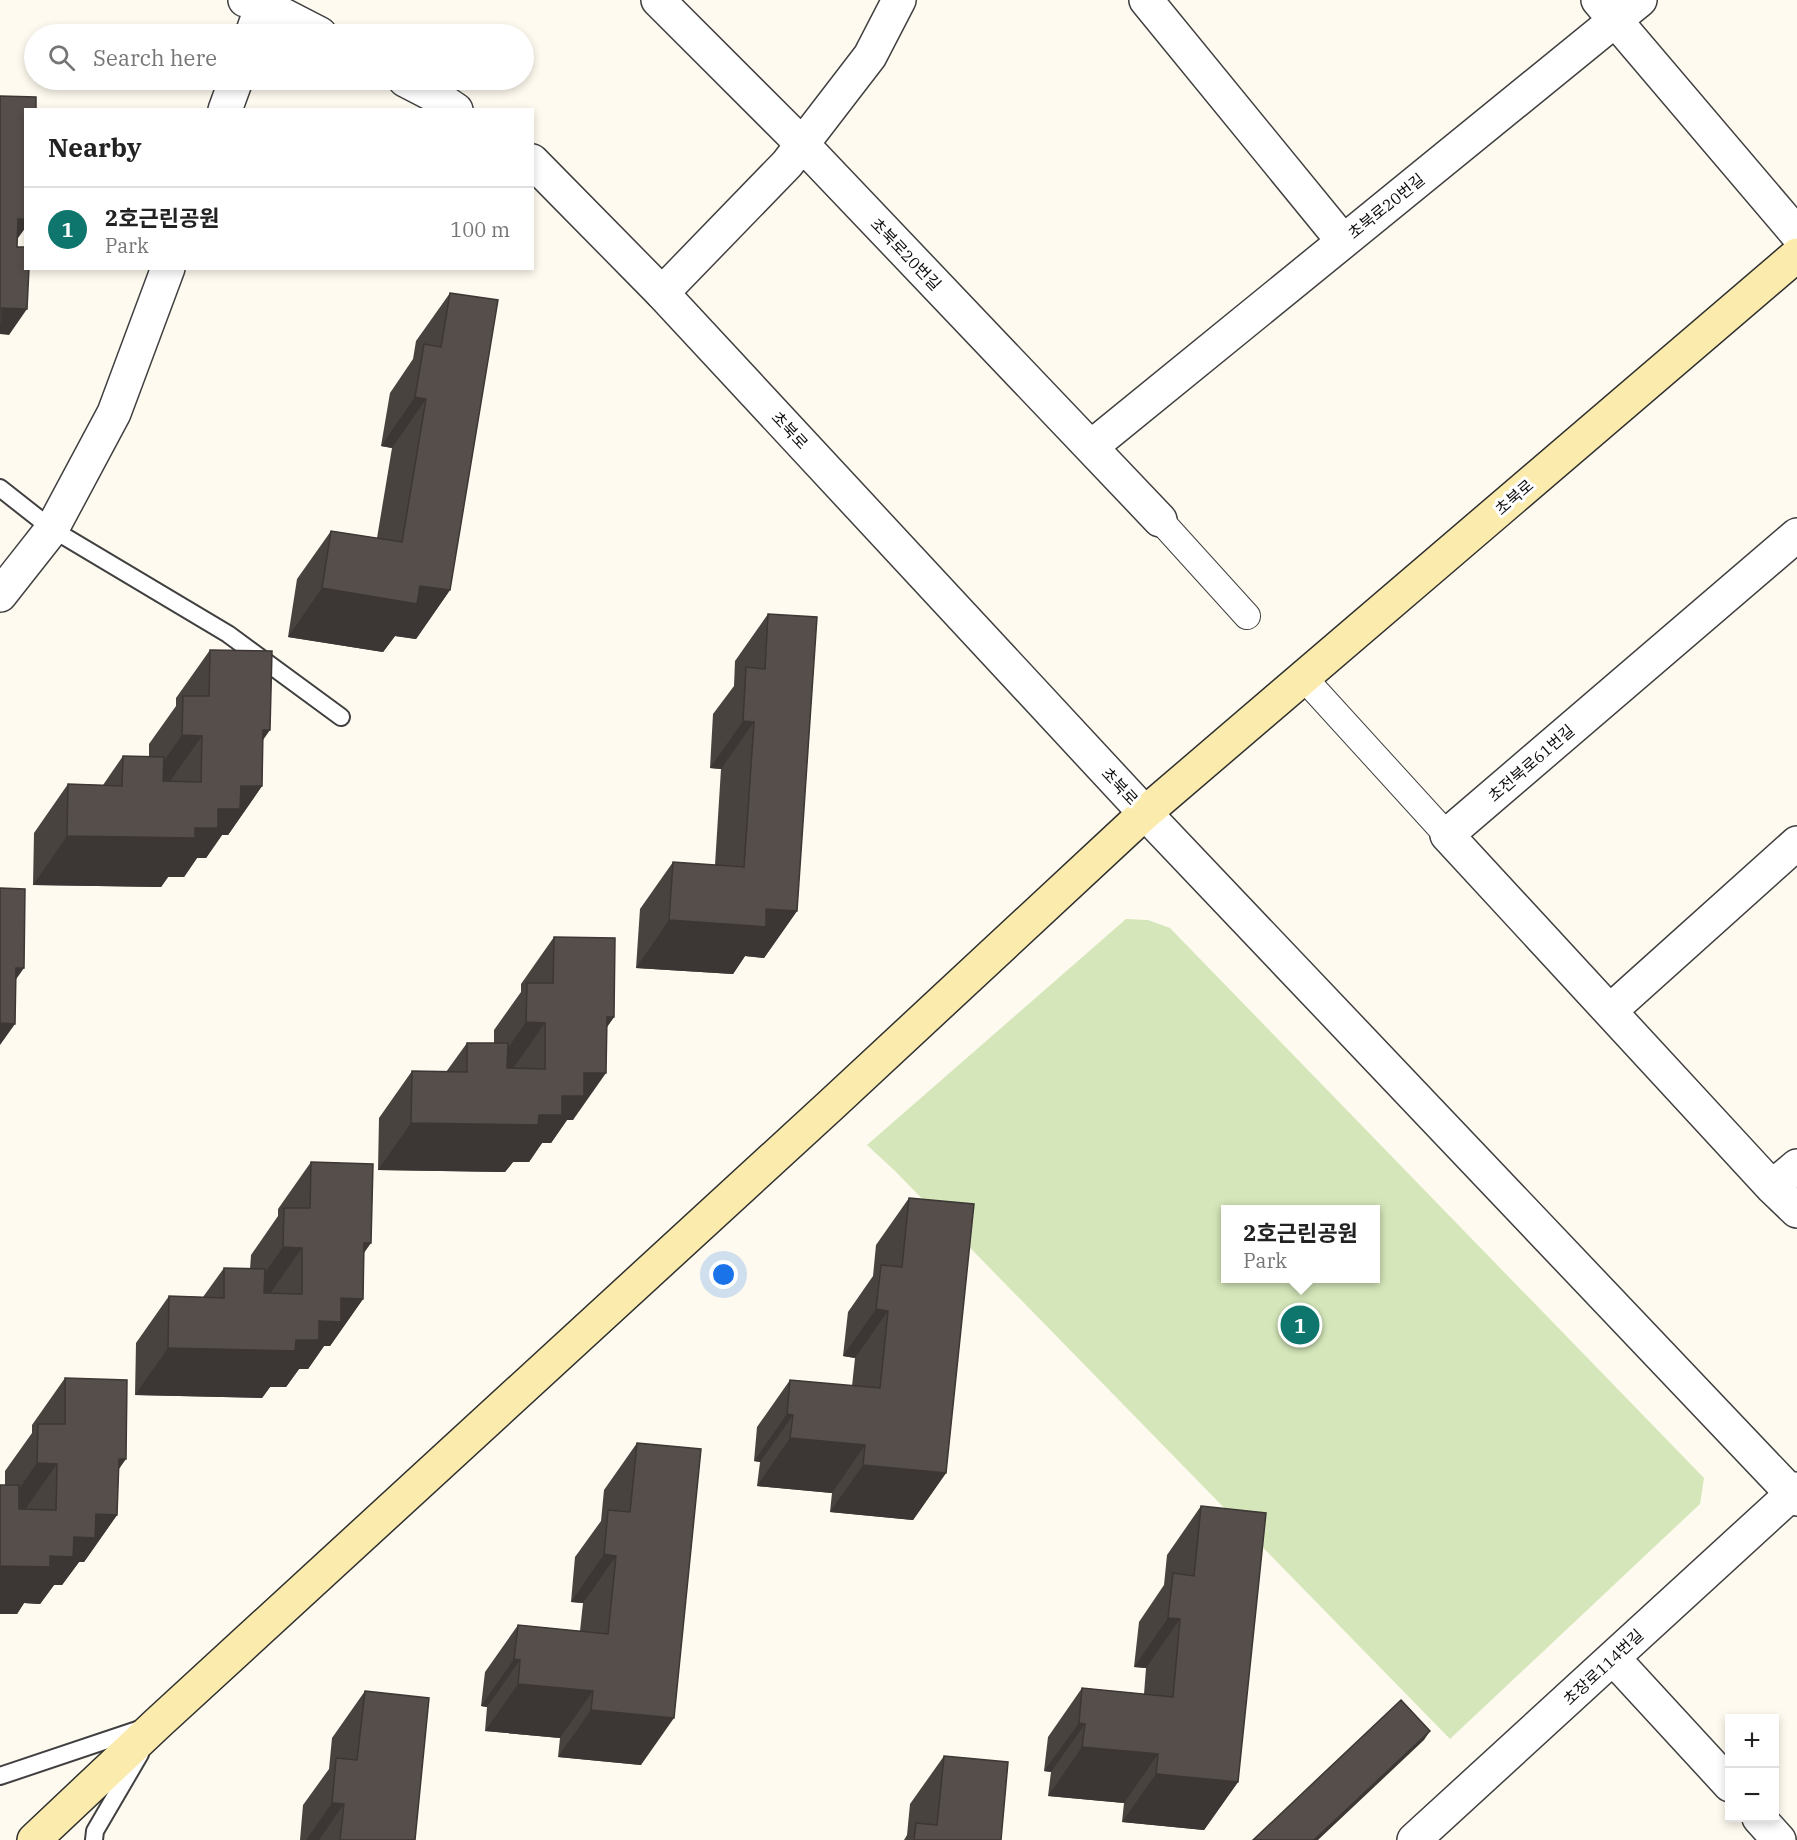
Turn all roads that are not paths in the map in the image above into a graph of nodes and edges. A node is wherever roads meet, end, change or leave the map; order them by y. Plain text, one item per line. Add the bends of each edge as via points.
1 (658, 0) edge
2 (899, 0) edge
3 (1146, 0) edge
4 (1640, 0) edge
5 (257, 1) edge
6 (1606, 10) edge
7 (254, 24) edge
8 (301, 24) edge
9 (232, 90) edge
10 (424, 90) edge
11 (226, 108) edge
12 (453, 108) edge
13 (802, 144) junction
14 (534, 163) edge
15 (1797, 234) edge
16 (1343, 241) junction
17 (1797, 255) edge
18 (167, 270) edge
19 (662, 293) junction
20 (1090, 447) junction
21 (0, 488) edge
22 (1160, 520) joint
23 (52, 529) junction
24 (1797, 535) edge
25 (0, 595) edge
26 (1247, 616) dead end
27 (1303, 677) junction
28 (341, 717) dead end
29 (1145, 813) junction
30 (1447, 835) junction
31 (1797, 843) edge
32 (1610, 1011) junction
33 (1797, 1166) edge
34 (1772, 1187) junction
35 (1797, 1211) edge
36 (1795, 1494) edge
37 (1613, 1658) junction
38 (158, 1723) junction
39 (0, 1776) edge
40 (1725, 1780) edge
41 (34, 1840) edge
42 (94, 1840) edge
43 (1414, 1840) edge

1 - 13 street, 초북로20번길
2 - 13 street via 870,56
3 - 16 street, 초북로20번길
4 - 6 street, 초북로20번길
5 - 7 street
5 - 8 street
6 - 15 street
6 - 16 street, 초북로20번길
9 - 11 street
10 - 12 street
13 - 19 street
13 - 20 street, 초북로20번길
14 - 19 street, 초북로
16 - 20 street
17 - 27 main road, 초북로
18 - 23 street via 114,413
19 - 29 street, 초북로
20 - 22 street, 초북로20번길
21 - 23 lane
22 - 26 street
23 - 25 street
23 - 28 lane via 228,634
24 - 30 street, 초전북로61번길
27 - 29 main road, 초북로
27 - 30 street
29 - 36 street
29 - 38 main road
30 - 32 street
31 - 32 street
32 - 34 street
33 - 34 street
34 - 35 street
36 - 37 street, 초장로114번길
37 - 40 street
37 - 43 street, 초장로114번길
38 - 39 lane
38 - 41 main road
38 - 42 lane via 95,1831

